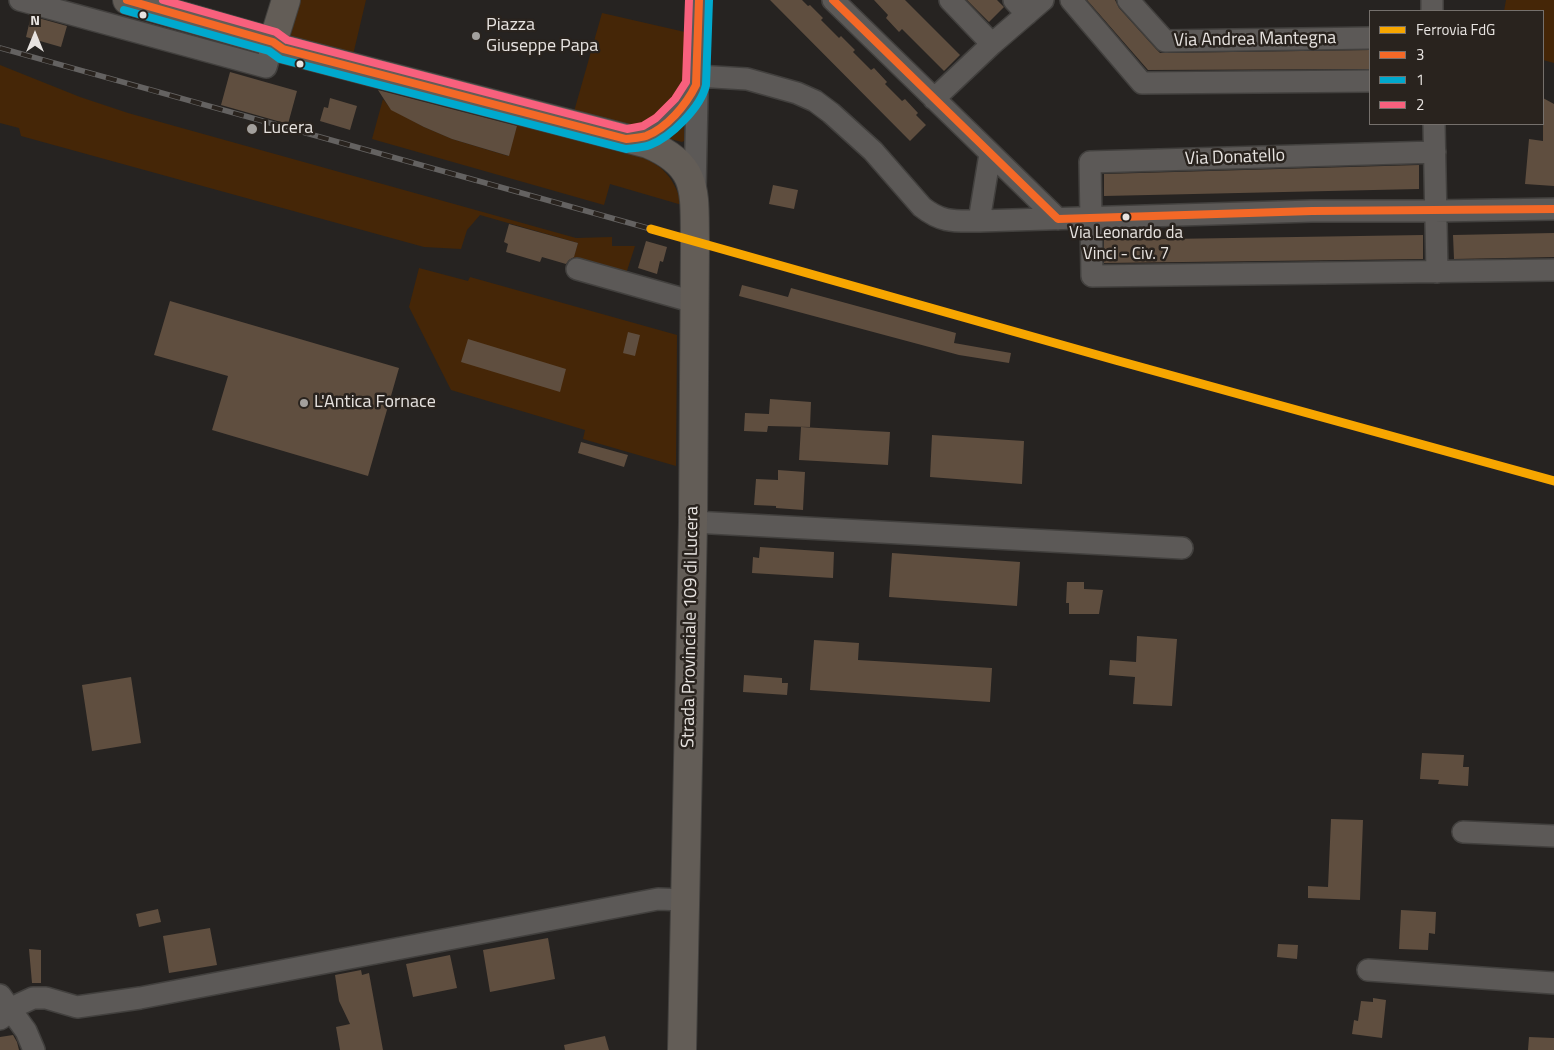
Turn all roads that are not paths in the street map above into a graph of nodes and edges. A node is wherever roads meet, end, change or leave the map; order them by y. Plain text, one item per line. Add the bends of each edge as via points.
1 (20, 0) edge
2 (127, 0) edge
3 (286, 0) edge
4 (699, 0) edge
5 (833, 0) edge
6 (950, 0) edge
7 (1071, 0) edge
8 (1128, 0) edge
9 (1028, 5) edge
10 (1369, 38) edge
11 (992, 44) junction
12 (270, 55) junction
13 (696, 80) junction
14 (1369, 81) edge
15 (934, 99) junction
16 (1434, 125) edge
17 (626, 139) junction
18 (1435, 152) junction
19 (990, 154) junction
20 (694, 204) junction
21 (1554, 209) edge
22 (1435, 211) junction
23 (1058, 219) junction
24 (1091, 219) junction
25 (980, 221) junction
26 (577, 269) dead end
27 (1554, 270) edge
28 (1436, 272) junction
29 (694, 302) junction
30 (693, 522) junction
31 (1182, 548) dead end
32 (1463, 832) dead end
33 (1554, 836) edge
34 (685, 900) junction
35 (1368, 970) dead end
36 (1554, 983) edge
37 (4, 1009) edge
38 (34, 1050) edge
39 (682, 1050) edge

1 - 12 street
2 - 12 main road, Strada Provinciale 109 di Lucera
3 - 12 main road
4 - 13 street
5 - 15 street
6 - 11 street
7 - 14 street via 1142,83
8 - 10 street, Via Andrea Mantegna via 1165,41
9 - 11 street
11 - 15 street
12 - 17 main road, Strada Provinciale 109 di Lucera via 282,49
13 - 17 street via 688,101 658,130 644,137
13 - 20 street
13 - 25 street via 747,79 797,93 831,113 873,151 931,214 942,219
15 - 19 street
16 - 18 street
17 - 20 main road, Strada Provinciale 109 di Lucera via 659,148 678,162 690,178
18 - 22 street
18 - 24 street, Via Donatello via 1090,162
19 - 23 street
19 - 25 street
20 - 29 main road, Strada Provinciale 109 di Lucera
21 - 22 street
22 - 24 street via 1312,211
22 - 28 street
23 - 24 street
23 - 25 street
24 - 28 street via 1092,276
26 - 29 street
27 - 28 street
29 - 30 main road, Strada Provinciale 109 di Lucera
30 - 31 street
30 - 34 main road, Strada Provinciale 109 di Lucera
32 - 33 street
34 - 37 street via 658,899 140,998 77,1007 46,998 33,998
34 - 39 main road, Strada Provinciale 109 di Lucera
35 - 36 street
37 - 38 street via 26,1031

